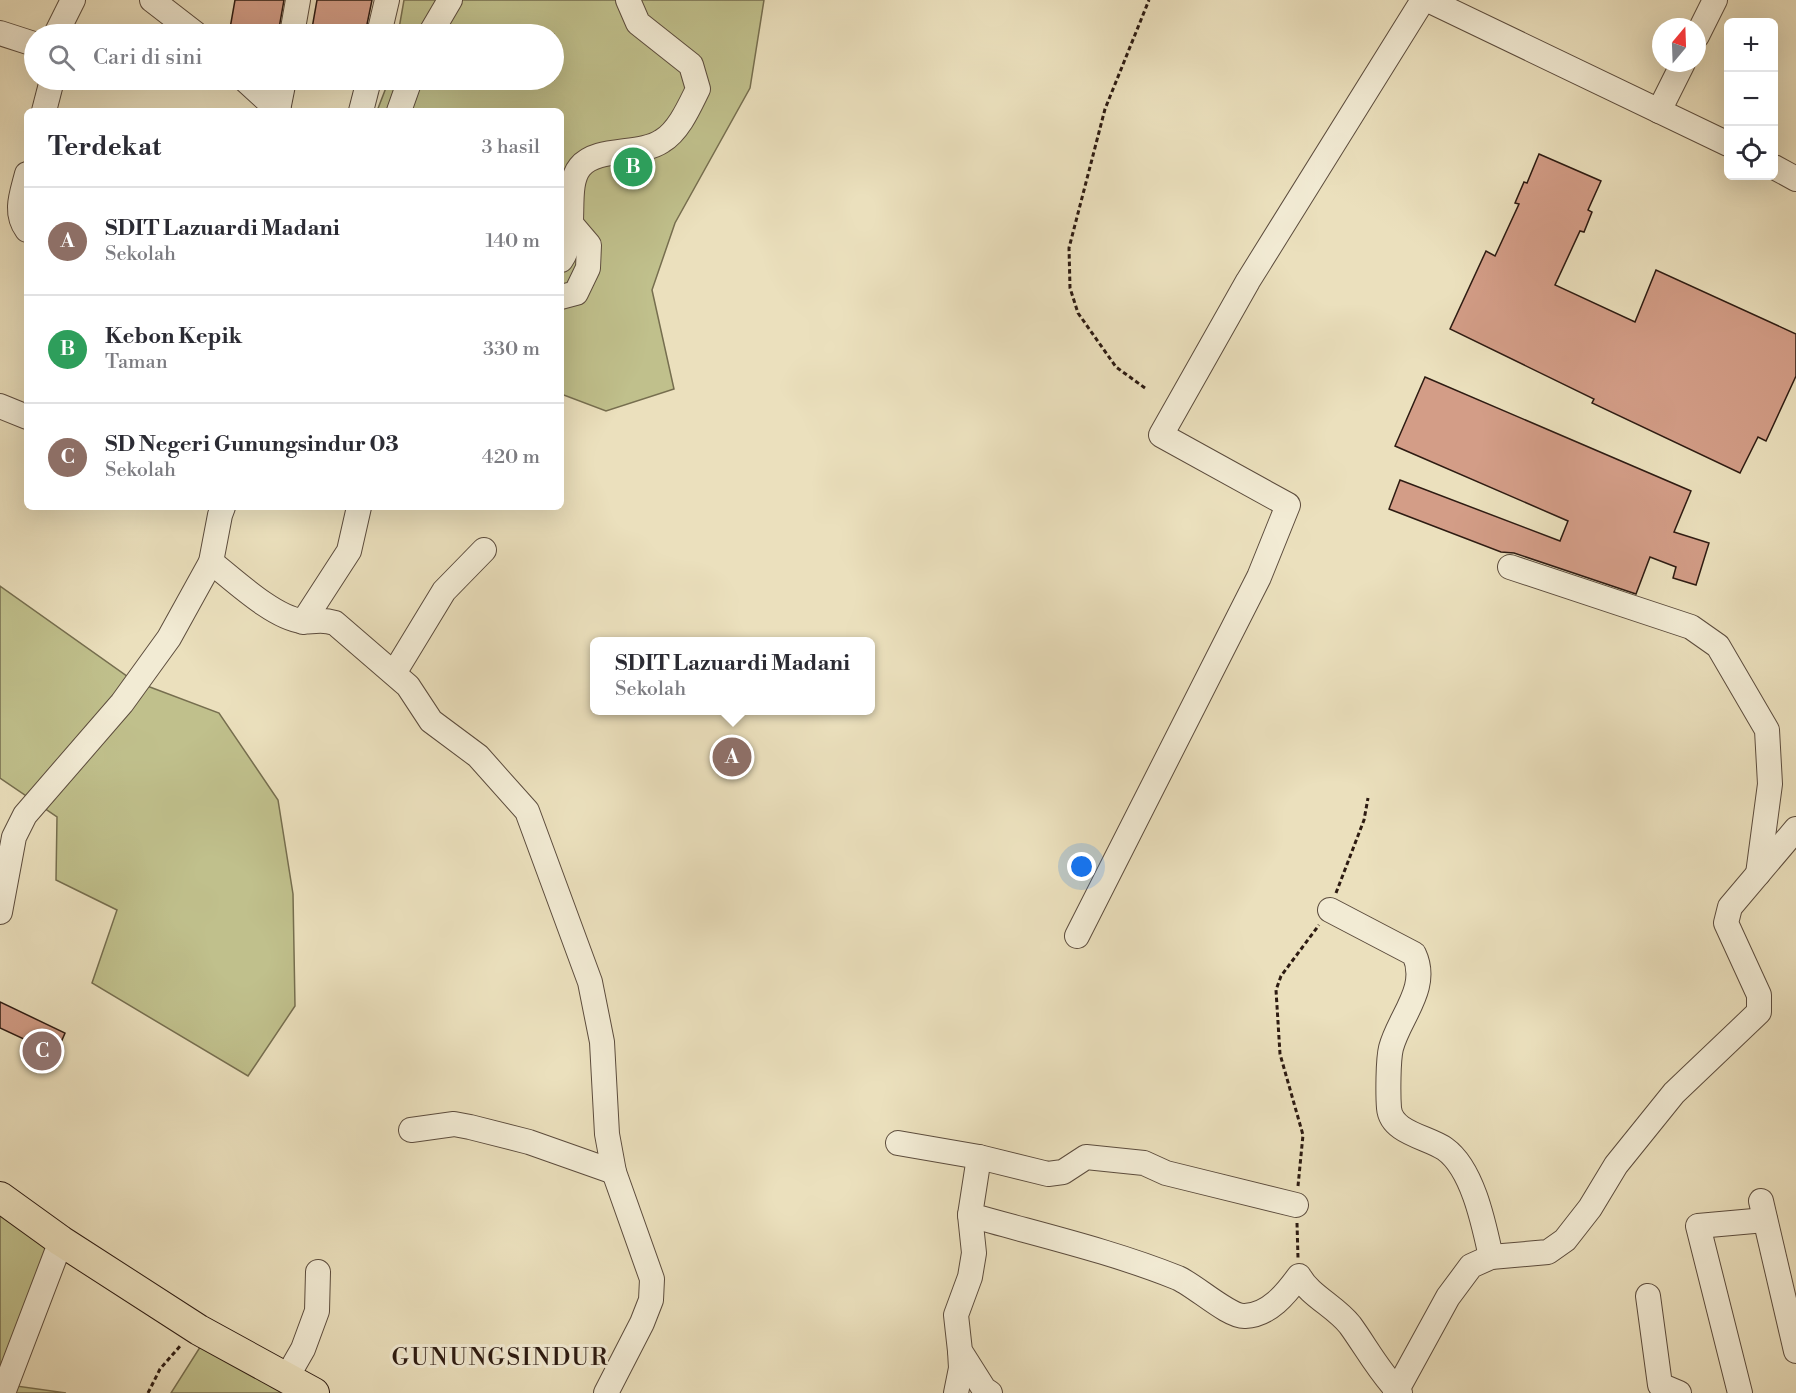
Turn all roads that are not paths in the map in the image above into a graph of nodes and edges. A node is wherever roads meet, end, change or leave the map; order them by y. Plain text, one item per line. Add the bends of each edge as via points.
1 (73, 0) edge
2 (152, 0) edge
3 (298, 0) edge
4 (387, 0) edge
5 (450, 0) edge
6 (628, 0) edge
7 (1426, 0) edge
8 (1715, 0) edge
9 (1470, 9) edge
10 (1706, 18) edge
11 (61, 24) edge
12 (183, 24) edge
13 (294, 24) edge
14 (381, 24) edge
15 (436, 24) edge
16 (0, 33) edge
17 (24, 41) edge
18 (1678, 72) edge
19 (49, 90) edge
20 (256, 90) edge
21 (282, 90) edge
22 (366, 90) edge
23 (406, 90) edge
24 (45, 108) edge
25 (275, 108) edge
26 (279, 108) edge
27 (362, 108) edge
28 (400, 108) edge
29 (1659, 111) junction
30 (1724, 142) edge
31 (1778, 170) edge
32 (1796, 179) edge
33 (24, 184) edge
34 (24, 224) edge
35 (572, 225) junction
36 (564, 250) edge
37 (564, 296) edge
38 (0, 406) edge
39 (24, 416) edge
40 (214, 510) edge
41 (358, 510) edge
42 (484, 550) dead end
43 (211, 562) junction
44 (1510, 567) dead end
45 (303, 621) junction
46 (392, 671) junction
47 (1796, 829) edge
48 (1757, 876) junction
49 (1330, 910) road end
50 (0, 912) edge
51 (1077, 936) dead end
52 (411, 1130) dead end
53 (898, 1143) dead end
54 (979, 1157) junction
55 (614, 1172) junction
56 (0, 1197) edge
57 (1296, 1205) road end
58 (970, 1215) junction
59 (61, 1241) junction
60 (1491, 1257) junction
61 (318, 1272) dead end
62 (1648, 1296) dead end
63 (960, 1351) junction
64 (1796, 1352) edge
65 (287, 1377) junction
66 (1397, 1392) edge
67 (3, 1393) edge
68 (314, 1393) edge
69 (606, 1393) edge
70 (956, 1393) edge
71 (990, 1393) edge
72 (1679, 1393) edge
73 (1740, 1393) edge

1 - 11 street
2 - 12 street
3 - 13 street
4 - 14 street
5 - 15 street
6 - 35 street via 638,23 691,65 698,89 684,118 663,141 639,150 598,155 581,166 573,180
7 - 9 street
7 - 51 street via 1248,281 1161,435 1288,505 1259,577
8 - 10 street
9 - 29 street
16 - 17 street
18 - 29 street
19 - 24 street
20 - 25 street
21 - 26 street
22 - 27 street
23 - 28 street
29 - 30 street
31 - 32 street
33 - 34 street via 19,202
35 - 36 street
35 - 37 street via 589,245 588,268 576,293
38 - 39 street
40 - 43 street
41 - 45 street via 349,551
42 - 46 street via 444,591
43 - 45 street via 276,612
43 - 50 street via 169,638 129,694 25,815 14,837
44 - 48 street via 1691,627 1718,646 1767,730 1770,784
45 - 46 street via 335,622
46 - 55 street via 408,686 430,721 478,756 527,811 590,982 602,1042 607,1134
47 - 48 street
48 - 60 street via 1730,907 1726,923 1759,995 1759,1012 1674,1093 1616,1165 1565,1240 1548,1252
49 - 60 street via 1414,954 1419,964 1418,987 1391,1049 1389,1110 1395,1124 1457,1160 1479,1205
52 - 55 street via 454,1124 470,1127 529,1142
53 - 54 street
54 - 57 street via 1048,1174 1063,1172 1086,1157 1144,1163 1166,1173
54 - 58 street
55 - 69 street via 652,1279 651,1300 642,1323
56 - 59 main road
58 - 63 street via 974,1253 957,1315
58 - 66 street via 1143,1264 1188,1283 1236,1315 1266,1310 1288,1292 1299,1276 1304,1285 1350,1325
59 - 65 main road via 199,1330
59 - 67 street
60 - 66 street via 1471,1266 1448,1297
61 - 65 street via 317,1311 303,1350
62 - 72 street via 1660,1385
63 - 70 street
63 - 71 street
64 - 73 street via 1763,1210 1698,1226
65 - 68 main road

